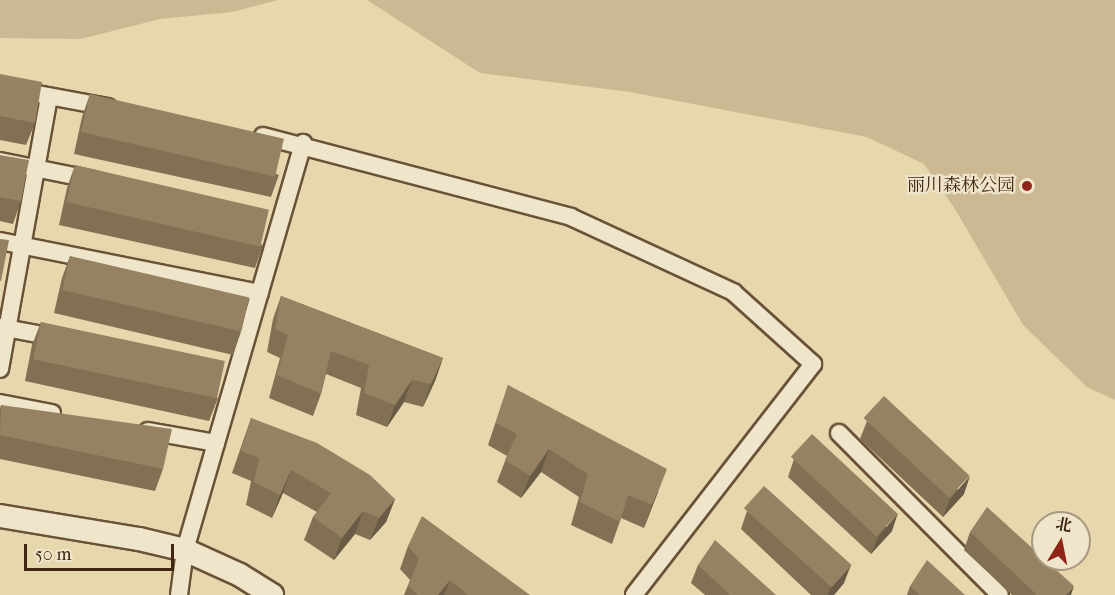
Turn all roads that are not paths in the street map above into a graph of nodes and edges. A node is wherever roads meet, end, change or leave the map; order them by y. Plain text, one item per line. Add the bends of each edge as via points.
1 (0, 87) edge
2 (49, 96) junction
3 (130, 111) edge
4 (246, 132) edge
5 (303, 143) junction
6 (0, 161) edge
7 (36, 167) junction
8 (106, 182) edge
9 (260, 221) edge
10 (278, 228) junction
11 (0, 241) edge
12 (22, 246) junction
13 (260, 293) junction
14 (4, 328) edge
15 (76, 341) edge
16 (214, 367) edge
17 (0, 369) edge
18 (238, 372) junction
19 (0, 403) edge
20 (68, 416) edge
21 (125, 426) edge
22 (839, 432) dead end
23 (216, 443) junction
24 (0, 516) edge
25 (185, 550) junction
26 (179, 595) edge
27 (272, 595) edge
28 (634, 595) edge
29 (1000, 595) edge

1 - 2 street
2 - 3 street
2 - 7 street
4 - 5 street
5 - 10 street
5 - 28 street via 571,217 733,292 813,364
6 - 7 street
7 - 8 street
7 - 12 street
9 - 10 street
10 - 13 street
11 - 12 street
12 - 13 street
12 - 14 street
13 - 18 street
14 - 15 street
14 - 17 street
16 - 18 street
18 - 23 street
19 - 20 street
21 - 23 street
22 - 29 street
23 - 25 street
24 - 25 street via 138,538
25 - 26 street
25 - 27 street via 240,575

